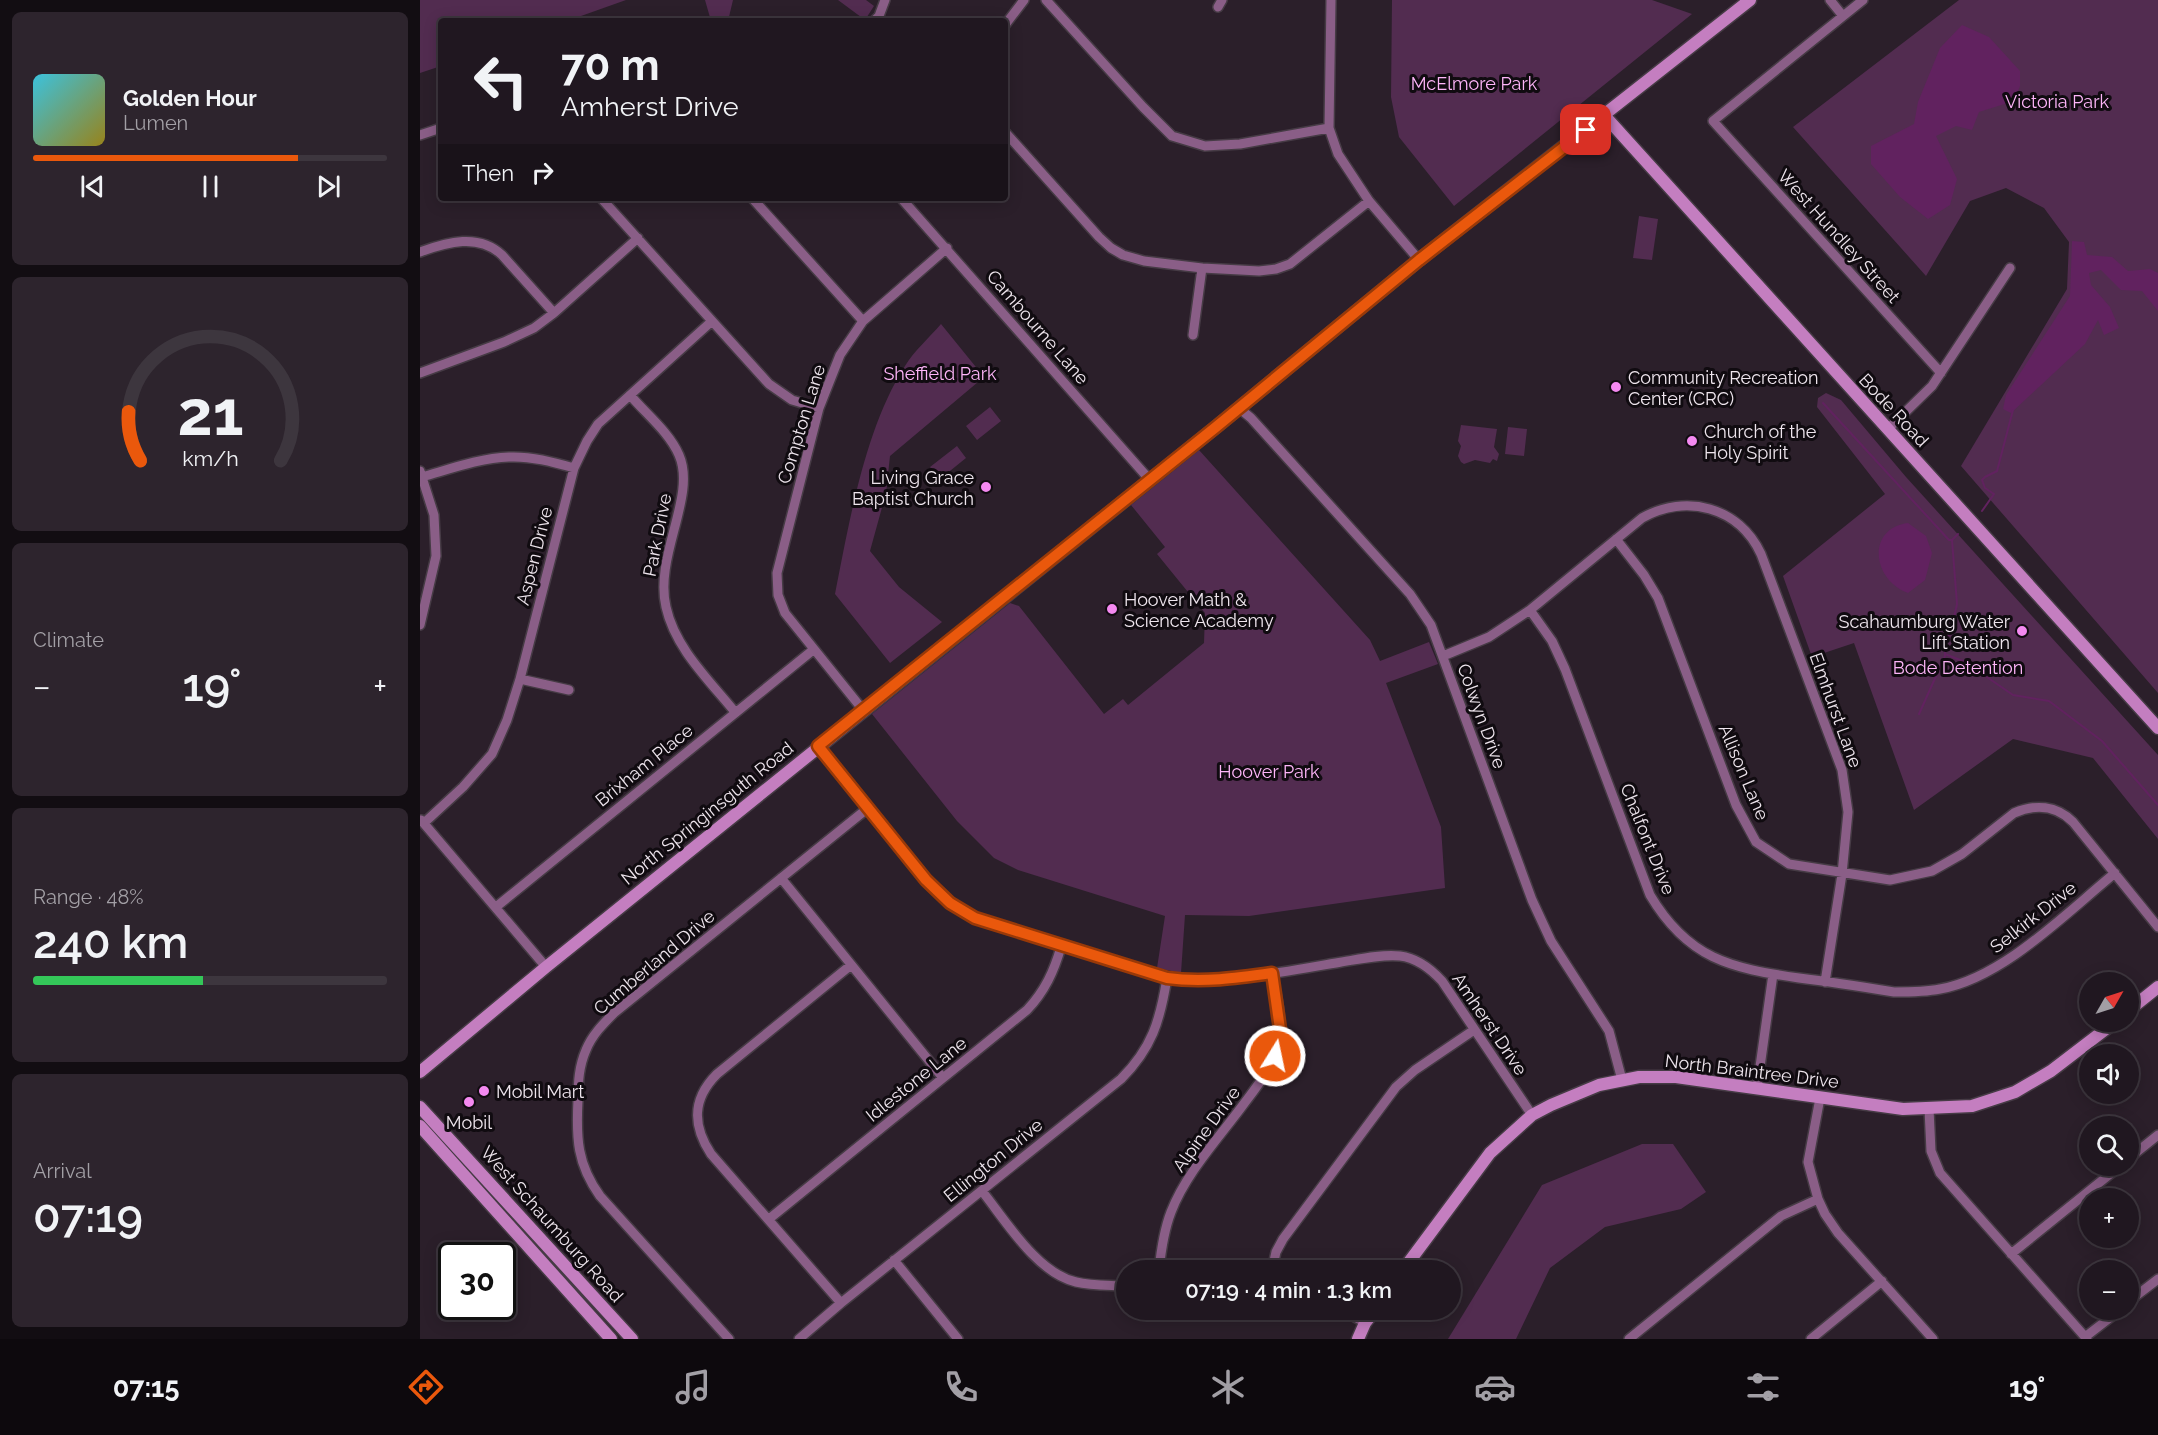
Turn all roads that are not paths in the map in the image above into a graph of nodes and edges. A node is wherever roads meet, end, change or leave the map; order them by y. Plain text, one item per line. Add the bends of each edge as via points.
1 (885, 0) edge
2 (1024, 0) edge
3 (1046, 0) edge
4 (1331, 0) edge
5 (1750, 0) edge
6 (1830, 0) edge
7 (1863, 0) edge
8 (1843, 16) junction
9 (880, 18) edge
10 (1008, 22) edge
11 (1604, 116) junction
12 (1329, 128) junction
13 (438, 129) edge
14 (420, 135) edge
15 (1008, 135) edge
16 (604, 201) edge
17 (755, 201) edge
18 (904, 201) edge
19 (1369, 201) junction
20 (638, 238) junction
21 (947, 248) junction
22 (420, 252) edge
23 (1419, 260) junction
24 (1202, 268) junction
25 (2010, 268) dead end
26 (554, 313) junction
27 (712, 321) junction
28 (863, 321) junction
29 (1193, 335) dead end
30 (420, 373) edge
31 (1941, 373) junction
32 (630, 395) junction
33 (819, 408) junction
34 (1239, 408) junction
35 (1888, 429) junction
36 (574, 468) junction
37 (421, 474) edge
38 (1149, 479) junction
39 (1616, 539) junction
40 (1530, 610) junction
41 (420, 625) edge
42 (813, 650) junction
43 (1443, 656) junction
44 (520, 679) junction
45 (569, 690) dead end
46 (863, 710) junction
47 (735, 712) junction
48 (2158, 728) edge
49 (818, 746) junction
50 (868, 808) junction
51 (422, 821) edge
52 (2115, 873) junction
53 (1842, 874) junction
54 (781, 878) junction
55 (496, 907) junction
56 (2158, 927) edge
57 (1061, 947) junction
58 (851, 965) junction
59 (546, 967) junction
60 (1272, 973) junction
61 (1773, 974) junction
62 (1167, 978) junction
63 (1825, 982) junction
64 (2158, 987) edge
65 (2139, 1002) edge
66 (1474, 1030) junction
67 (2102, 1032) edge
68 (420, 1072) edge
69 (943, 1078) junction
70 (1622, 1080) junction
71 (1757, 1088) junction
72 (1820, 1098) junction
73 (420, 1107) edge
74 (1929, 1109) junction
75 (1532, 1115) junction
76 (420, 1126) edge
77 (2158, 1135) edge
78 (2139, 1150) edge
79 (2108, 1176) edge
80 (982, 1191) junction
81 (1818, 1199) junction
82 (769, 1219) junction
83 (2011, 1254) junction
84 (894, 1260) junction
85 (1161, 1260) edge
86 (1274, 1260) edge
87 (1410, 1260) edge
88 (2158, 1279) edge
89 (1882, 1281) junction
90 (1116, 1285) edge
91 (2139, 1294) edge
92 (841, 1303) junction
93 (1360, 1320) edge
94 (1367, 1320) edge
95 (2108, 1320) edge
96 (1365, 1323) junction
97 (2086, 1338) edge
98 (611, 1339) edge
99 (632, 1339) edge
100 (729, 1339) edge
101 (799, 1339) edge
102 (958, 1339) edge
103 (1358, 1339) edge
104 (1629, 1339) edge
105 (1811, 1339) edge
106 (1932, 1339) edge

1 - 9 street
2 - 10 street
3 - 12 street via 1172,136 1205,146 1240,144
4 - 12 street
5 - 11 street, North Springinsguth Road
6 - 8 street
7 - 8 street
8 - 31 street, West Hundley Street via 1713,121
11 - 23 street, North Springinsguth Road
11 - 35 street, Bode Road
12 - 19 street via 1338,154
13 - 14 street
15 - 24 street via 1111,248 1144,261
16 - 20 street
17 - 28 street
18 - 21 street, Cambourne Lane
19 - 23 street
19 - 24 street via 1290,264 1259,271
20 - 26 street
20 - 27 street
21 - 28 street, Compton Lane
21 - 38 street, Cambourne Lane
22 - 26 street via 450,243 483,242 502,255
23 - 34 street, North Springinsguth Road
24 - 29 street
25 - 31 street
26 - 30 street via 520,335
27 - 32 street, Aspen Drive
27 - 33 street via 774,388 792,400
28 - 33 street, Compton Lane via 840,355
31 - 35 street via 1915,405
32 - 36 street, Aspen Drive via 592,432
32 - 47 street, Park Drive via 672,443 683,467 683,491 664,571 663,595 668,614 683,648
33 - 42 street, Compton Lane via 777,582 785,613
34 - 38 street, North Springinsguth Road
34 - 43 street, Colwyn Drive via 1410,594 1431,625
35 - 48 street, Bode Road
36 - 37 street via 548,460 508,457
36 - 44 street, Aspen Drive
37 - 41 street via 434,515 436,556
38 - 46 street, North Springinsguth Road
39 - 40 street
39 - 53 street, Allison Lane via 1658,598 1736,805 1756,842 1789,864
39 - 53 street, Elmhurst Lane via 1642,518 1671,506 1696,505 1727,515 1746,530 1758,547 1842,770 1848,812
40 - 43 street via 1489,637
40 - 61 street, Chalfont Drive via 1552,641 1565,669 1657,908 1678,932 1706,954 1743,969
42 - 46 street
42 - 47 street, Brixham Place
43 - 70 street, Colwyn Drive via 1532,900 1551,941 1609,1031
44 - 45 street
44 - 51 street, Aspen Drive via 492,754 464,787
46 - 49 street, North Springinsguth Road
47 - 55 street, Brixham Place
49 - 50 street, Amherst Drive
49 - 59 street, North Springinsguth Road
50 - 54 street, Cumberland Drive
50 - 57 street, Amherst Drive via 926,880 950,903 975,918
51 - 55 street
52 - 53 street, Allison Lane via 2068,817 2056,810 2034,807 2014,813 1962,854 1932,871 1890,880
52 - 56 street, Allison Lane
52 - 63 street, Selkirk Drive via 2014,957 1966,982 1942,989 1894,992
53 - 63 street, Elmhurst Lane
54 - 58 street
54 - 100 street, Cumberland Drive via 614,1013 592,1038 579,1078 576,1133 589,1182
55 - 59 street
57 - 62 street, Amherst Drive
57 - 69 street, Idlestone Lane via 1051,977 1028,1010
58 - 69 street
58 - 82 street via 717,1074 707,1084 699,1103 698,1128 703,1142
59 - 68 street, North Springinsguth Road
60 - 62 street, Amherst Drive via 1219,980
60 - 66 street, Amherst Drive via 1384,956 1413,959 1442,981
60 - 85 street, Alpine Drive via 1280,1029 1275,1056 1181,1192 1171,1212
61 - 63 street, Chalfont Drive
61 - 71 street
62 - 80 street, Ellington Drive via 1158,1024 1132,1068
64 - 65 street
66 - 75 street, Amherst Drive
66 - 86 street via 1396,1087 1283,1239
67 - 74 street, North Braintree Drive via 2051,1071 2015,1092 1972,1106
69 - 82 street, Idlestone Lane
70 - 71 street, North Braintree Drive via 1676,1077
70 - 75 street, North Braintree Drive via 1582,1091
71 - 72 street, North Braintree Drive
72 - 74 street, North Braintree Drive
72 - 81 street via 1808,1162
73 - 99 street, West Schaumburg Road
74 - 83 street via 1931,1150 1940,1173
75 - 87 street, North Braintree Drive via 1490,1153
76 - 98 street, West Schaumburg Road
77 - 78 street
79 - 83 street
80 - 84 street, Ellington Drive
80 - 90 street via 1034,1257 1053,1273 1078,1282
81 - 89 street via 1831,1225
81 - 104 street via 1781,1216
82 - 92 street
83 - 97 street
84 - 92 street, Ellington Drive
84 - 102 street
88 - 91 street
89 - 105 street
89 - 106 street
92 - 101 street, Ellington Drive
93 - 96 street
94 - 96 street
95 - 97 street
96 - 103 street

